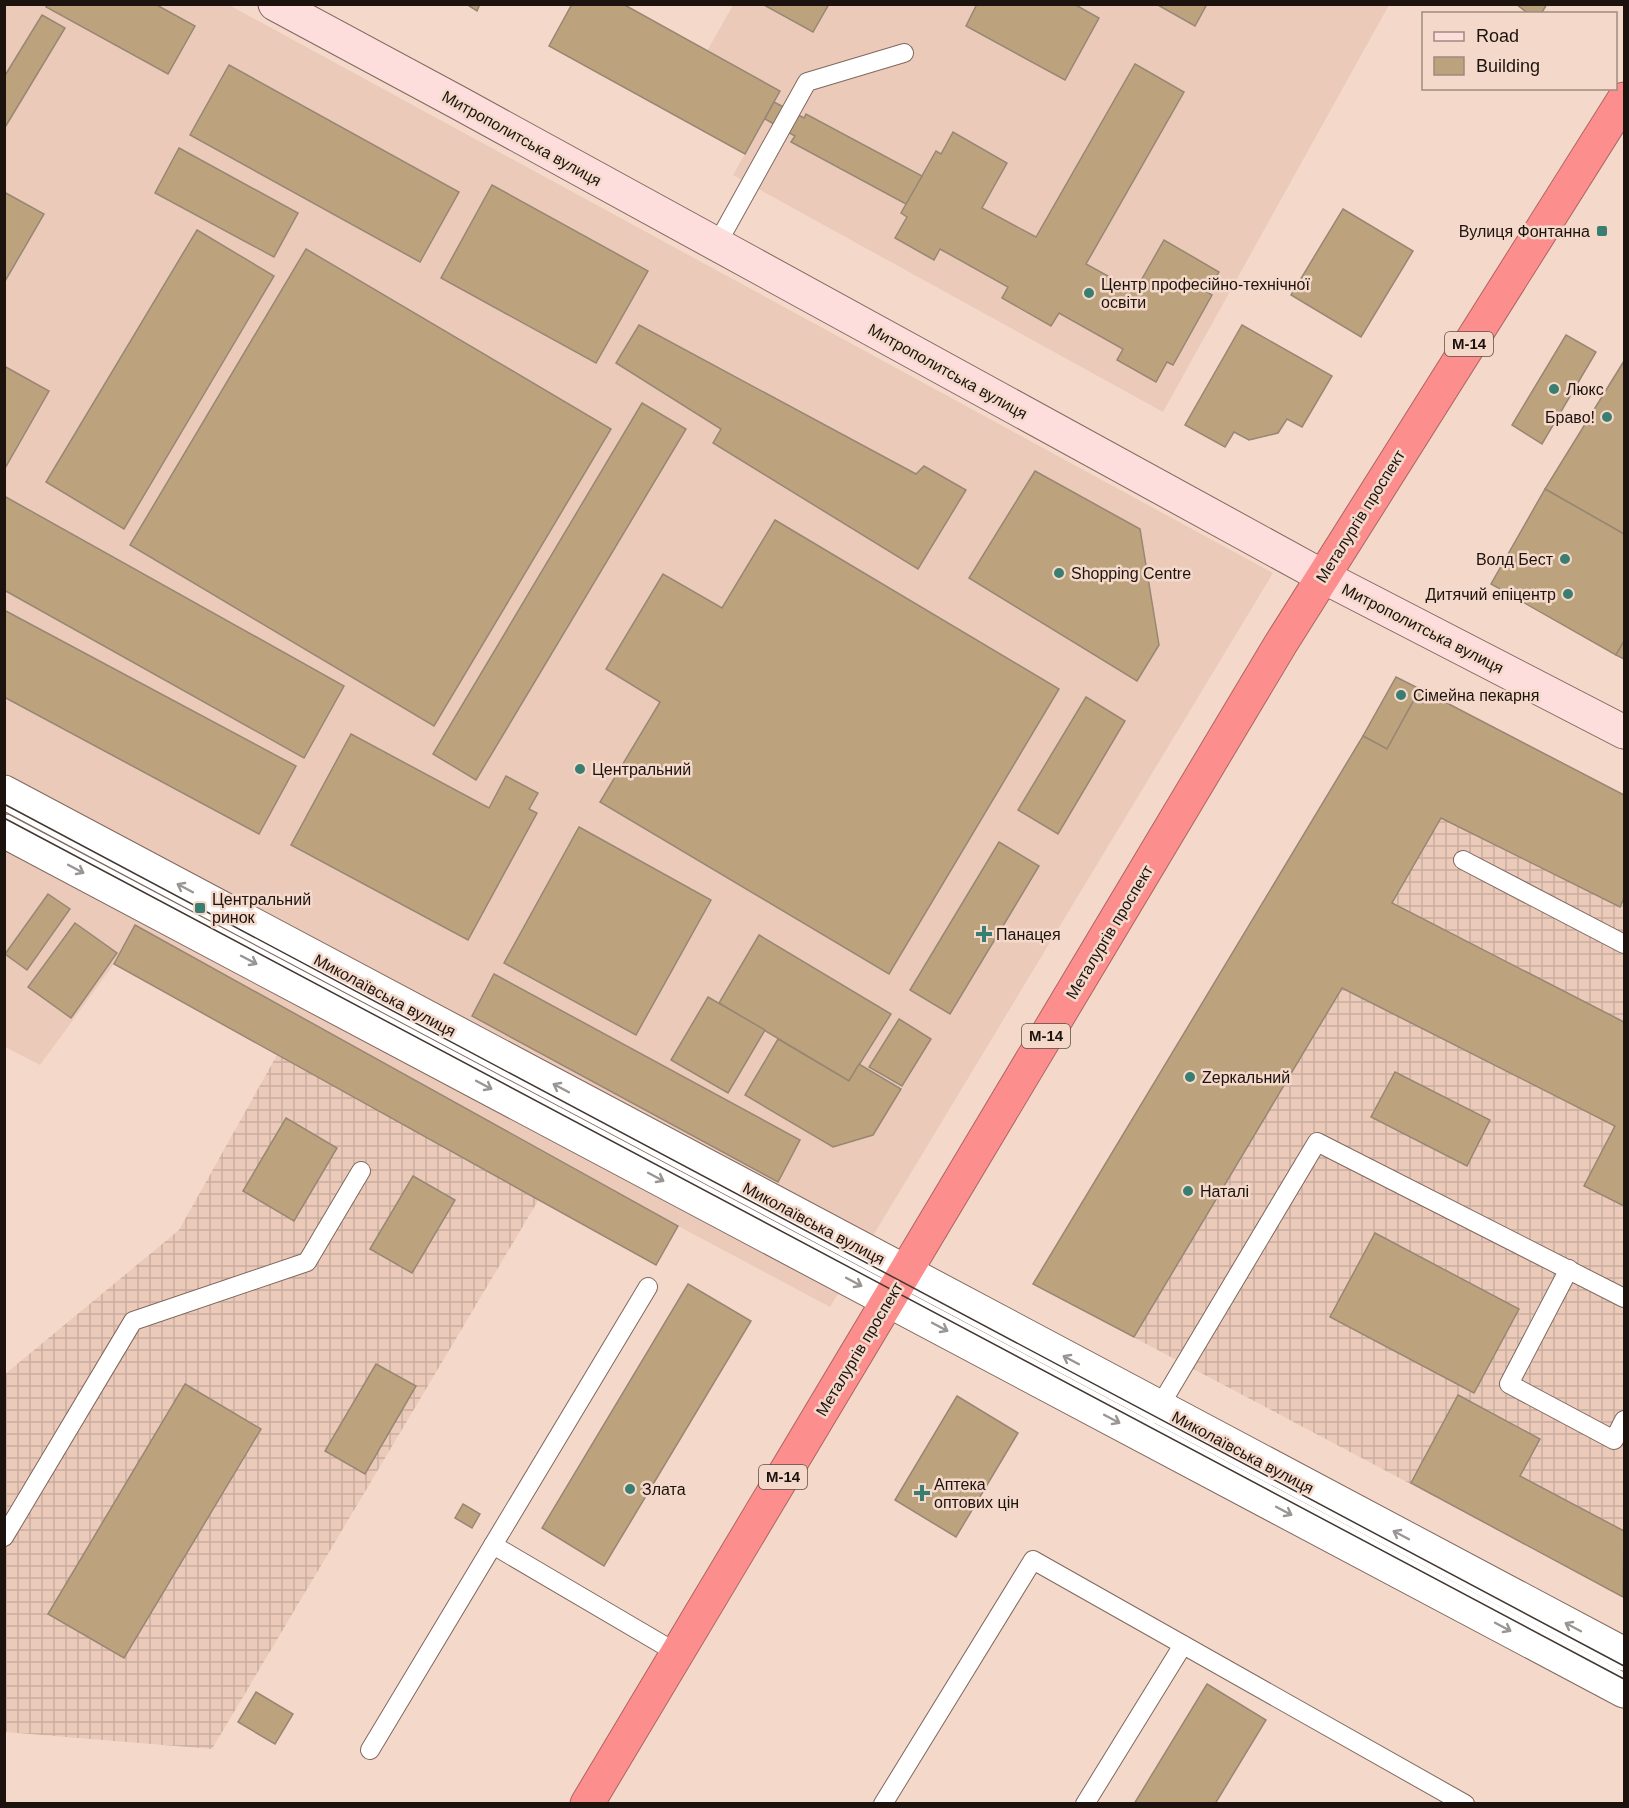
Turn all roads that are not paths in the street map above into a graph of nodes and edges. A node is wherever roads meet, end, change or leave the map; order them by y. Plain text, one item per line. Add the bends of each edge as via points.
1 (275, 4) edge
2 (904, 53) dead end
3 (1624, 99) edge
4 (717, 244) junction
5 (1322, 576) junction
6 (1624, 732) edge
7 (4, 792) edge
8 (4, 831) edge
9 (1463, 861) dead end
10 (1624, 944) edge
11 (448, 1029) junction
12 (433, 1058) junction
13 (361, 1171) dead end
14 (1569, 1269) junction
15 (906, 1272) junction
16 (648, 1287) dead end
17 (1624, 1298) edge
18 (888, 1300) junction
19 (1160, 1407) junction
20 (1624, 1420) edge
21 (1143, 1435) junction
22 (4, 1537) edge
23 (493, 1545) junction
24 (1183, 1645) junction
25 (677, 1653) junction
26 (1624, 1654) edge
27 (1624, 1691) edge
28 (370, 1750) dead end
29 (587, 1803) edge
30 (883, 1803) edge
31 (1086, 1803) edge
32 (1465, 1803) edge

1 - 4 main road, Митрополитська вулиця
2 - 4 lane via 807,82
3 - 5 highway, Металургів проспект / М-14
4 - 5 main road, Митрополитська вулиця
5 - 6 main road, Митрополитська вулиця
5 - 15 highway, Металургів проспект / М-14
11 -> 7 street, Миколаївська вулиця
8 -> 12 street, Миколаївська вулиця
9 - 10 lane
11 - 12 street
15 -> 11 street, Миколаївська вулиця
12 -> 18 street, Миколаївська вулиця
13 - 22 lane via 307,1262 133,1322
14 - 17 lane
14 - 19 lane via 1317,1142
14 - 20 lane via 1509,1384 1614,1440
15 - 18 highway, Металургів проспект / М-14
19 -> 15 street, Миколаївська вулиця
16 - 23 lane
18 -> 21 street, Миколаївська вулиця
18 - 25 highway, Металургів проспект / М-14
19 - 21 lane
26 -> 19 street, Миколаївська вулиця
21 -> 27 street, Миколаївська вулиця
23 - 25 lane
23 - 28 lane
24 - 30 lane via 1033,1560
24 - 31 lane
24 - 32 lane
25 - 29 highway, Металургів проспект / М-14

